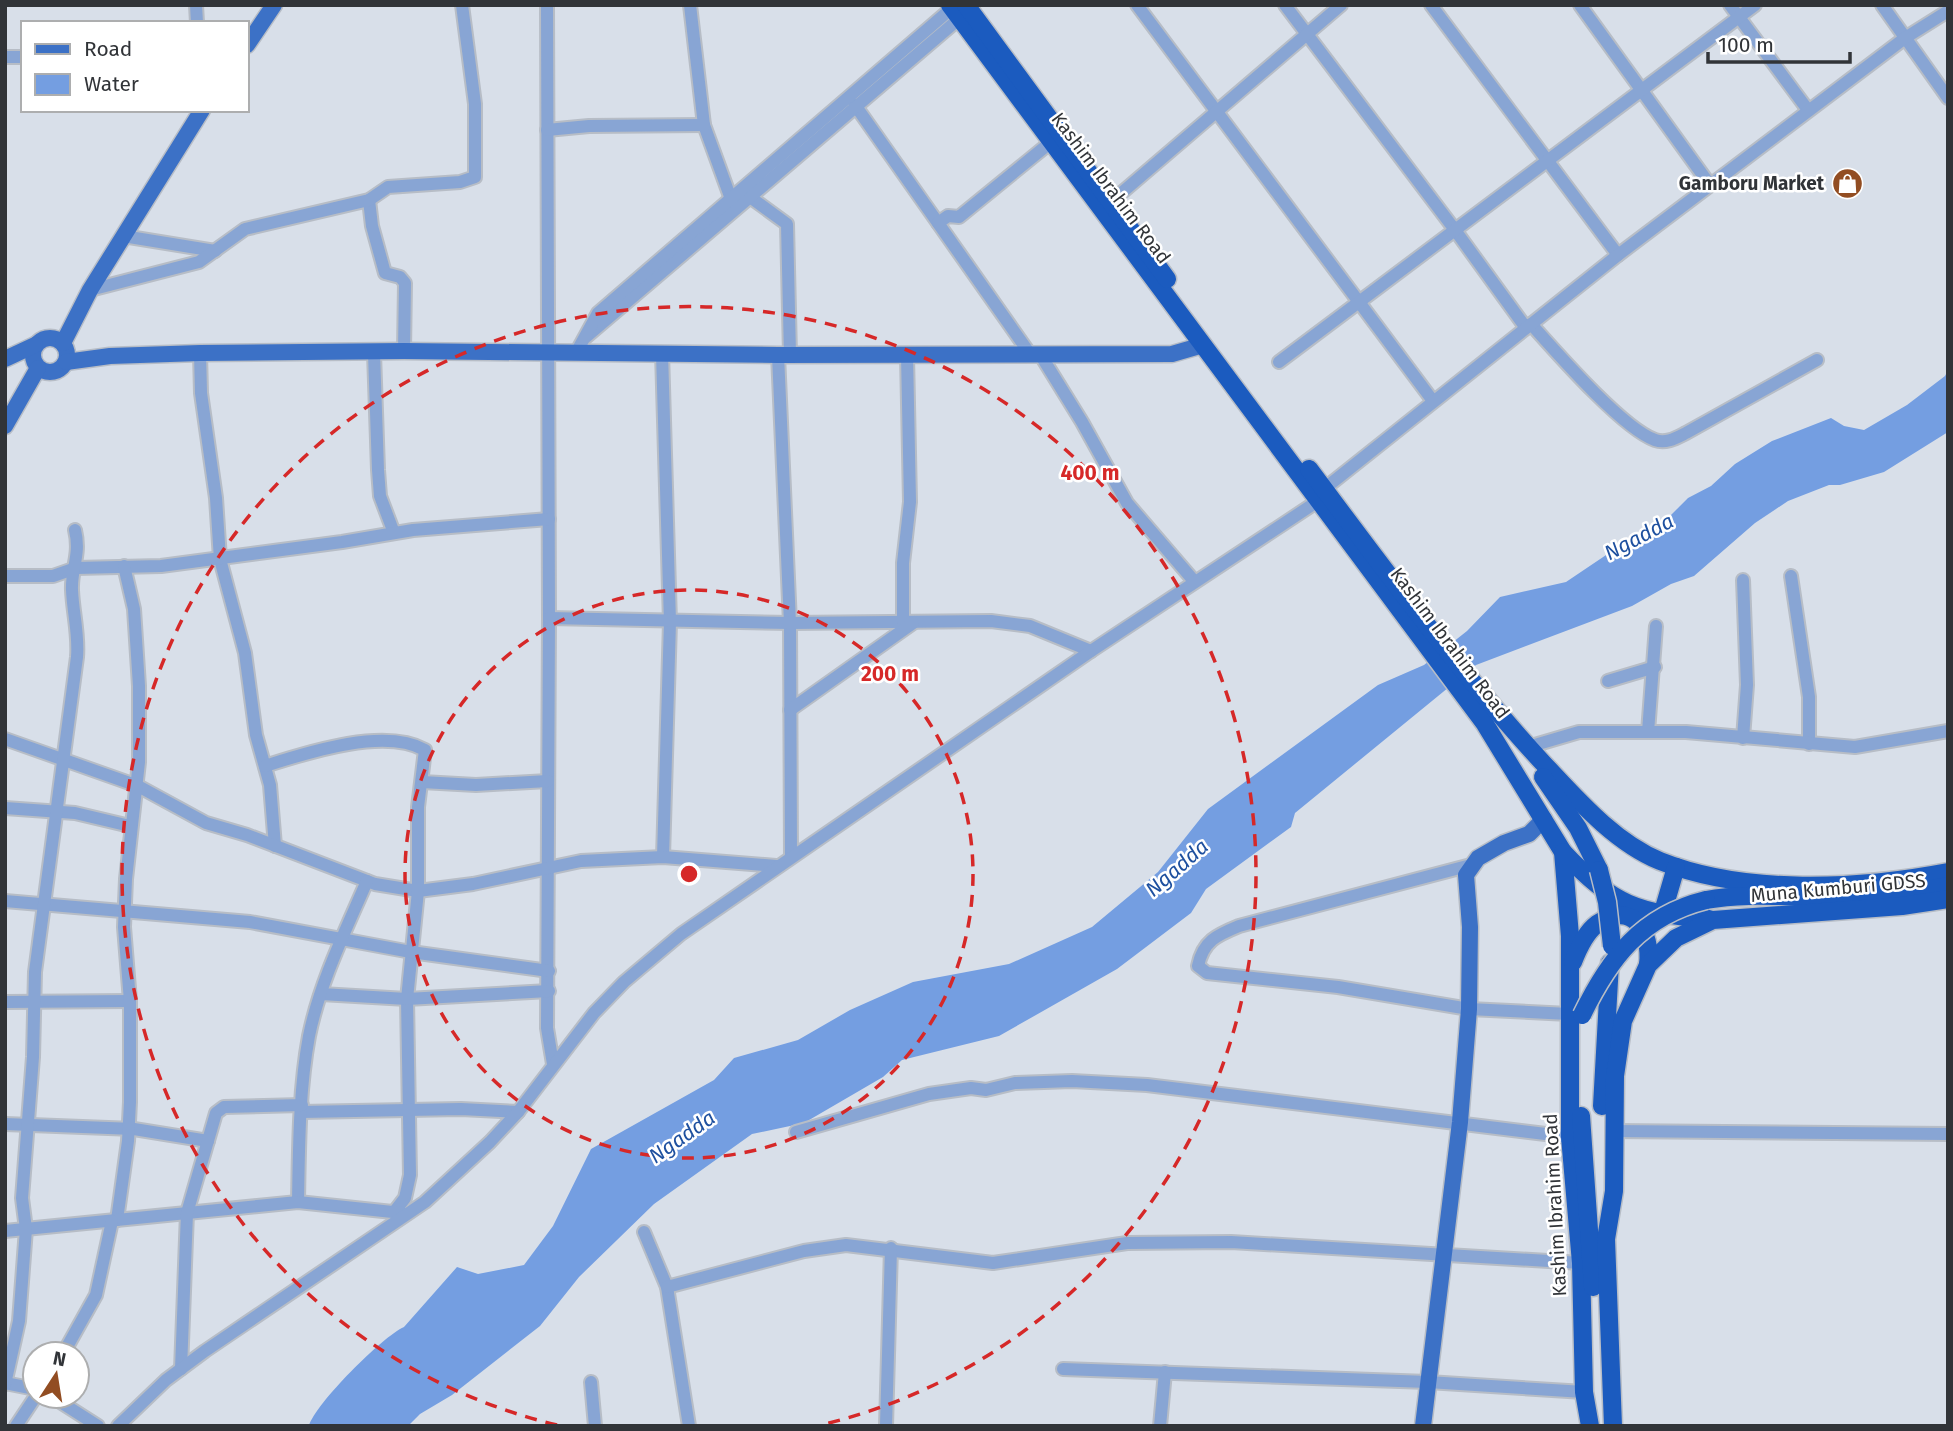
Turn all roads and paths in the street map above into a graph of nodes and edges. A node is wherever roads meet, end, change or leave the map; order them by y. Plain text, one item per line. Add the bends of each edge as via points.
1 (274, 5) edge
2 (462, 5) edge
3 (547, 5) edge
4 (691, 5) edge
5 (1137, 5) edge
6 (1285, 5) edge
7 (1341, 5) edge
8 (1431, 5) edge
9 (1580, 5) edge
10 (1730, 5) edge
11 (1755, 5) edge
12 (1882, 5) edge
13 (1898, 5) edge
14 (958, 9) edge
15 (1948, 11) edge
16 (1738, 16) junction
17 (1891, 19) junction
18 (1307, 34) junction
19 (1905, 38) junction
20 (248, 44) edge
21 (1640, 89) junction
22 (1948, 98) edge
23 (855, 105) junction
24 (1808, 110) junction
25 (201, 112) edge
26 (1218, 113) junction
27 (704, 125) junction
28 (547, 130) junction
29 (1051, 142) junction
30 (1546, 159) junction
31 (1710, 185) junction
32 (750, 197) junction
33 (731, 199) junction
34 (369, 200) junction
35 (1107, 206) junction
36 (938, 223) junction
37 (1455, 230) junction
38 (123, 236) junction
39 (215, 251) junction
40 (1618, 256) junction
41 (90, 290) junction
42 (1358, 303) junction
43 (1528, 326) junction
44 (1203, 345) junction
45 (579, 346) junction
46 (56, 347) junction
47 (404, 351) junction
48 (547, 352) junction
49 (200, 353) junction
50 (374, 353) junction
51 (662, 353) junction
52 (1035, 354) junction
53 (784, 355) junction
54 (906, 355) junction
55 (5, 360) edge
56 (1817, 360) dead end
57 (1279, 362) dead end
58 (41, 368) junction
59 (1433, 401) junction
60 (5, 426) edge
61 (1321, 495) junction
62 (549, 519) junction
63 (75, 530) dead end
64 (394, 533) junction
65 (220, 559) junction
66 (124, 566) junction
67 (76, 568) junction
68 (5, 576) edge
69 (1791, 576) dead end
70 (1743, 580) dead end
71 (1195, 581) junction
72 (550, 618) junction
73 (902, 621) junction
74 (670, 622) junction
75 (917, 622) junction
76 (790, 623) junction
77 (1656, 626) dead end
78 (1091, 651) junction
79 (1655, 667) junction
80 (1608, 681) dead end
81 (790, 710) junction
82 (1496, 720) junction
83 (1948, 731) edge
84 (1648, 732) junction
85 (1743, 738) junction
86 (5, 739) edge
87 (1809, 744) junction
88 (1528, 747) junction
89 (63, 757) junction
90 (265, 766) junction
91 (548, 781) junction
92 (422, 782) junction
93 (138, 786) junction
94 (5, 808) edge
95 (57, 812) junction
96 (1544, 819) junction
97 (130, 825) junction
98 (275, 846) junction
99 (1563, 852) junction
100 (791, 855) junction
101 (663, 857) junction
102 (1471, 865) junction
103 (776, 866) junction
104 (549, 867) junction
105 (1676, 867) junction
106 (1948, 872) edge
107 (1698, 874) joint
108 (367, 881) junction
109 (1948, 886) edge
110 (418, 891) junction
111 (1948, 899) edge
112 (5, 901) edge
113 (45, 904) junction
114 (125, 910) junction
115 (1662, 915) junction
116 (1713, 920) junction
117 (340, 938) junction
118 (411, 952) junction
119 (1648, 965) junction
120 (548, 971) junction
121 (1569, 971) junction
122 (549, 990) junction
123 (321, 994) junction
124 (407, 999) junction
125 (130, 1001) junction
126 (5, 1002) edge
127 (33, 1003) junction
128 (1469, 1009) junction
129 (1575, 1015) junction
130 (553, 1063) junction
131 (302, 1109) junction
132 (407, 1109) junction
133 (518, 1112) junction
134 (1460, 1122) junction
135 (5, 1124) edge
136 (29, 1124) junction
137 (129, 1129) junction
138 (1613, 1131) junction
139 (796, 1132) dead end
140 (1948, 1134) edge
141 (1570, 1137) junction
142 (208, 1140) junction
143 (298, 1202) junction
144 (395, 1211) junction
145 (187, 1213) junction
146 (411, 1214) junction
147 (115, 1221) junction
148 (26, 1229) junction
149 (5, 1231) edge
150 (644, 1232) dead end
151 (1606, 1239) junction
152 (891, 1248) junction
153 (1443, 1255) junction
154 (1581, 1263) junction
155 (667, 1287) junction
156 (70, 1340) edge
157 (181, 1369) junction
158 (1063, 1369) dead end
159 (1165, 1372) junction
160 (1428, 1381) junction
161 (591, 1382) dead end
162 (5, 1383) edge
163 (1584, 1392) junction
164 (27, 1410) edge
165 (73, 1410) edge
166 (16, 1426) edge
167 (98, 1426) edge
168 (118, 1426) edge
169 (595, 1426) edge
170 (689, 1426) edge
171 (886, 1426) edge
172 (1160, 1426) edge
173 (1423, 1426) edge
174 (1592, 1426) edge
175 (1613, 1426) edge

1 - 20 main road
2 - 34 street via 475,104 475,177 388,187
3 - 28 street
4 - 27 street
5 - 26 street
6 - 18 street
7 - 18 street
8 - 30 street
9 - 21 street
10 - 16 street
11 - 16 street
12 - 17 street
13 - 17 street
14 - 23 street
14 - 29 highway, Kashim Ibrahim Road
14 - 33 street
14 - 35 highway, Kashim Ibrahim Road
15 - 19 street
16 - 21 street
16 - 24 street
17 - 19 street
18 - 26 street
18 - 37 street
19 - 22 street
19 - 24 street
21 - 30 street
21 - 31 street
23 - 32 street
23 - 36 street
24 - 31 street
25 - 38 main road
26 - 35 street
26 - 42 street
27 - 28 street
27 - 33 street
28 - 48 street
29 - 35 highway, Kashim Ibrahim Road
29 - 36 street via 959,217 948,216
30 - 37 street
30 - 40 street
31 - 40 street
32 - 45 street
32 - 53 street via 787,224
33 - 45 street via 598,313
34 - 39 street via 245,229
34 - 47 street via 385,273 405,283
35 - 44 highway, Kashim Ibrahim Road
35 - 61 highway, Kashim Ibrahim Road
36 - 52 street
37 - 42 street
37 - 43 street
38 - 39 street
38 - 41 main road
39 - 41 street via 199,262
40 - 43 street
41 - 46 main road
42 - 57 street
42 - 59 street
43 - 56 street via 1623,418 1657,441 1686,433
43 - 59 street
44 - 52 main road via 1172,354
44 - 61 highway, Kashim Ibrahim Road
45 - 48 main road
45 - 51 main road
46 - 49 main road via 110,356
46 - 55 main road
46 - 58 main road
46 - 58 main road
47 - 48 main road
47 - 50 main road
48 - 62 street
49 - 50 main road
49 - 65 street
50 - 64 street via 380,496
51 - 53 main road
51 - 74 street
52 - 54 main road
52 - 71 street via 1082,422 1126,503
53 - 54 main road
53 - 76 street
54 - 73 street via 910,502
55 - 58 main road
58 - 60 main road
59 - 61 street
61 - 71 street
61 - 82 highway, Kashim Ibrahim Road
62 - 64 street
62 - 72 street
63 - 67 street via 79,547
64 - 65 street
65 - 66 street
65 - 90 street via 240,624
66 - 67 street
66 - 93 street via 134,610 139,686
67 - 68 street via 53,576
67 - 89 street via 72,588 77,657
69 - 87 street via 1809,697
70 - 85 street via 1747,685
71 - 78 street
72 - 74 street
72 - 91 street
73 - 75 street
73 - 76 street
74 - 76 street
74 - 101 street
75 - 78 street via 991,621 1030,626
75 - 81 street via 905,626
76 - 81 street
77 - 79 street
78 - 100 street
79 - 80 street
79 - 84 street
81 - 100 street
82 - 88 highway, Kashim Ibrahim Road
82 - 96 highway, Kashim Ibrahim Road
82 - 151 highway, bridge via 1578,828 1599,870 1607,902 1612,946 1601,1123
83 - 87 street via 1855,747
84 - 85 street
84 - 88 street via 1579,732
85 - 87 street
86 - 89 street
88 - 105 highway, Kashim Ibrahim Road via 1615,833
89 - 93 street
89 - 95 street
90 - 92 street via 340,744 407,744 425,750
90 - 98 street
91 - 92 street
91 - 104 street
92 - 110 street
93 - 97 street
93 - 98 street via 205,823
94 - 95 street
95 - 97 street
95 - 113 street
96 - 99 highway, Kashim Ibrahim Road
96 - 102 main road via 1530,834 1504,843
97 - 114 street
98 - 108 street
99 - 115 highway via 1591,882 1623,904
99 - 121 highway, Kashim Ibrahim Road
100 - 103 street
101 - 103 street
101 - 104 street
102 - 128 main road via 1466,875
102 - 128 street via 1238,926 1211,938 1200,952 1198,966 1207,973 1338,987
103 - 130 street via 681,934 624,982
104 - 110 street
104 - 120 street
105 - 107 highway, Kashim Ibrahim Road
105 - 115 highway
106 - 107 highway, Muna Kumburi GDSS via 1818,885 1734,881
108 - 110 street
108 - 117 street
109 - 129 highway, bridge via 1833,898 1742,895 1686,905 1620,951
110 - 118 street
111 - 116 highway, Muna Kumburi GDSS
112 - 113 street
113 - 114 street
113 - 127 street
114 - 117 street via 250,922
114 - 125 street
115 - 116 highway
116 - 119 highway via 1676,938
117 - 118 street
117 - 123 street
118 - 120 street
118 - 124 street
119 - 121 highway via 1647,934 1639,922 1624,915 1597,924 1588,933
119 - 138 highway via 1623,1021
120 - 122 street
121 - 129 highway, Kashim Ibrahim Road
122 - 124 street
122 - 130 street via 547,1028
123 - 124 street
123 - 131 street via 309,1037
124 - 132 street
125 - 127 street
125 - 137 street
126 - 127 street
127 - 136 street
128 - 129 street
128 - 134 main road
129 - 141 highway, Kashim Ibrahim Road
129 - 174 highway via 1593,1261
130 - 133 street
131 - 132 street
131 - 142 street via 224,1107 216,1113
131 - 143 street
132 - 133 street
132 - 144 street via 410,1175 405,1198
133 - 146 street
134 - 139 street via 1147,1085 1072,1081 929,1094
134 - 141 street
134 - 153 main road
135 - 136 street
136 - 137 street
136 - 148 street via 23,1198
137 - 142 street
137 - 147 street
138 - 140 street
138 - 151 highway via 1614,1191
141 - 154 highway, Kashim Ibrahim Road
142 - 145 street
143 - 144 street
143 - 145 street
144 - 146 street
145 - 147 street
145 - 157 street
146 - 157 street
147 - 148 street
147 - 156 street via 96,1295
148 - 149 street
148 - 162 street via 19,1321
150 - 155 street
151 - 175 highway
152 - 153 street via 993,1263 1127,1243 1231,1242
152 - 155 street via 846,1245 804,1251
152 - 171 street
153 - 154 street
153 - 160 main road
154 - 163 highway, Kashim Ibrahim Road
155 - 170 street
157 - 168 street
158 - 159 street
159 - 160 street
159 - 172 street
160 - 163 street
160 - 173 main road
161 - 169 street
163 - 174 highway, Kashim Ibrahim Road
164 - 166 street
165 - 167 street

